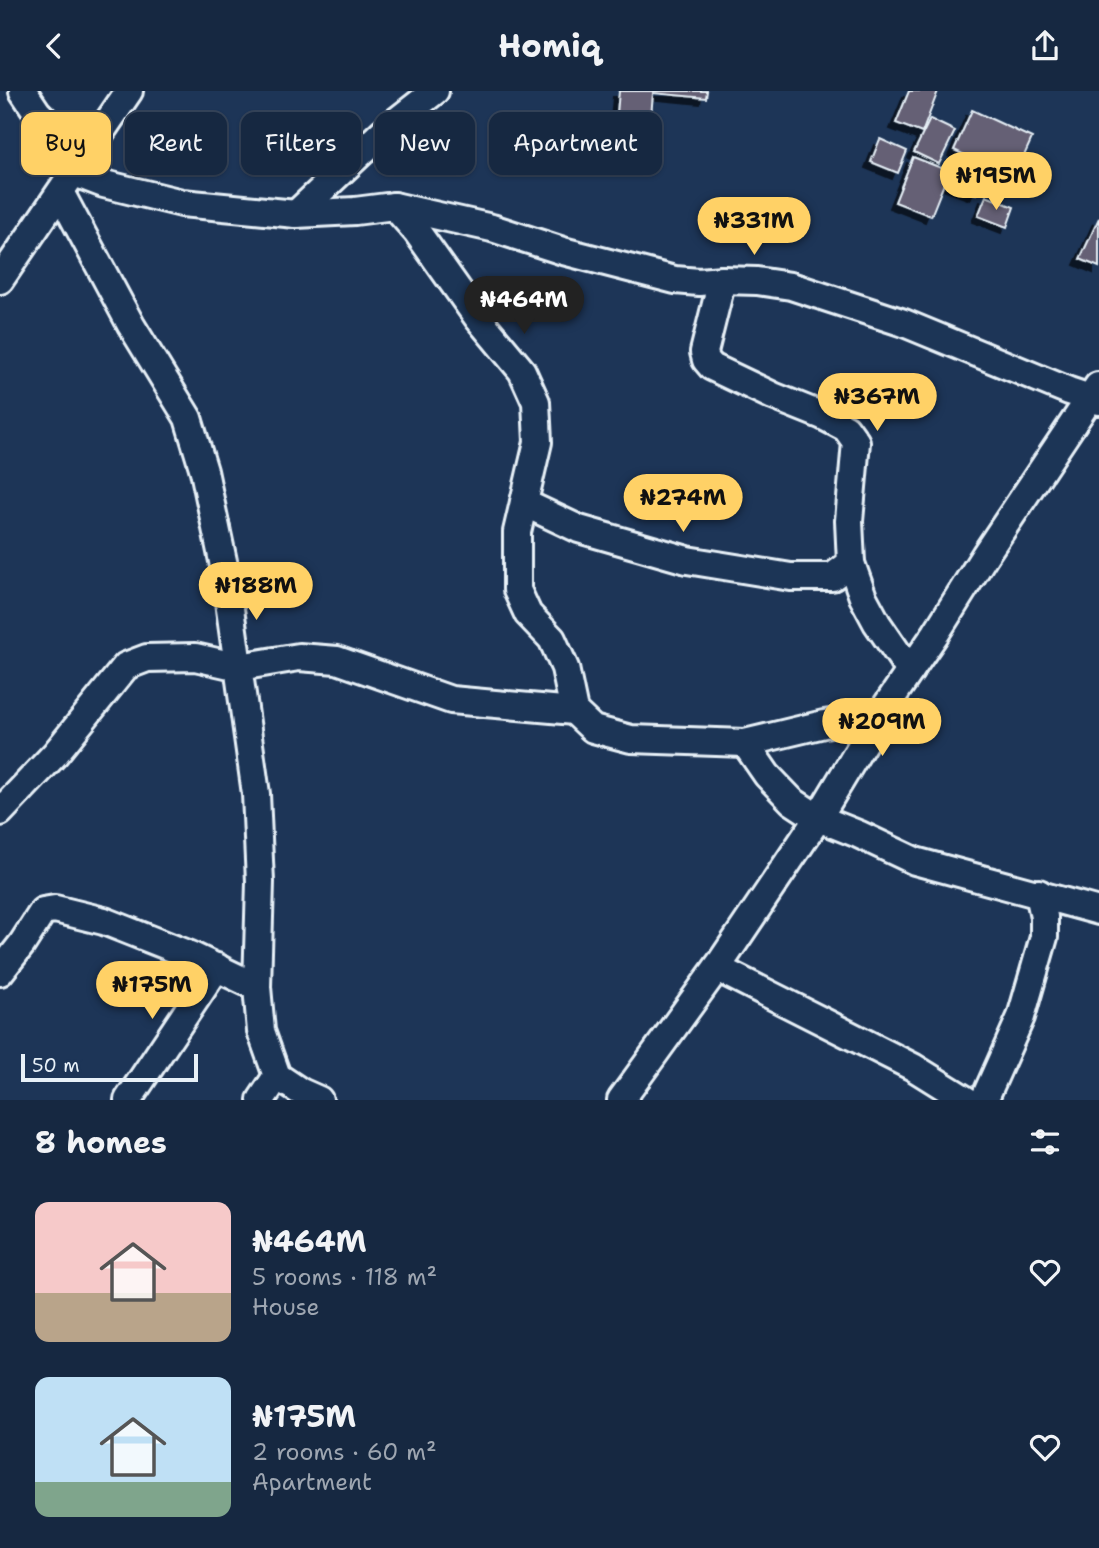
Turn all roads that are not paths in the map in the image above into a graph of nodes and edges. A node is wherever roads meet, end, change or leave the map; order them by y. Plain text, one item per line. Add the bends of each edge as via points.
1 (23, 91) edge
2 (129, 91) edge
3 (435, 91) edge
4 (73, 176) junction
5 (394, 206) junction
6 (296, 214) junction
7 (0, 280) edge
8 (722, 280) junction
9 (1096, 395) edge
10 (524, 503) junction
11 (850, 563) junction
12 (239, 667) junction
13 (910, 671) junction
14 (574, 711) junction
15 (880, 715) junction
16 (746, 743) junction
17 (0, 812) edge
18 (818, 818) junction
19 (1039, 894) junction
20 (1099, 911) edge
21 (217, 967) junction
22 (717, 968) junction
23 (0, 972) edge
24 (257, 987) junction
25 (277, 1076) junction
26 (128, 1100) edge
27 (261, 1100) edge
28 (319, 1100) edge
29 (621, 1100) edge
30 (966, 1100) edge
31 (984, 1100) edge

1 - 4 street
2 - 4 street
3 - 6 street via 384,131
4 - 6 street via 182,203
4 - 7 street
4 - 12 street via 131,325 188,418 224,566
5 - 6 street
5 - 8 street via 492,228 649,274 699,282
5 - 10 street via 522,371 536,402 538,442
8 - 9 street via 790,286 854,305
8 - 11 street via 704,352 706,361 846,428 856,442
9 - 13 street
10 - 11 street via 579,529 687,559 792,577 832,577
10 - 14 street via 517,532 517,590 528,614 552,639 565,668
11 - 13 street via 877,624
12 - 14 street via 299,657 337,660 451,700
12 - 17 street via 195,657 147,658 126,666 55,754
12 - 24 street via 256,794 260,882
13 - 15 street
14 - 16 street via 593,729 631,739
15 - 16 street
15 - 18 street
16 - 18 street via 766,775
18 - 19 street via 915,861
18 - 22 street
19 - 20 street
19 - 31 street via 1044,937 1021,1017
21 - 23 street via 104,921 55,909 43,911
21 - 24 street
21 - 26 street
22 - 29 street
22 - 30 street via 913,1067
24 - 25 street via 261,1031
25 - 27 street
25 - 28 street

